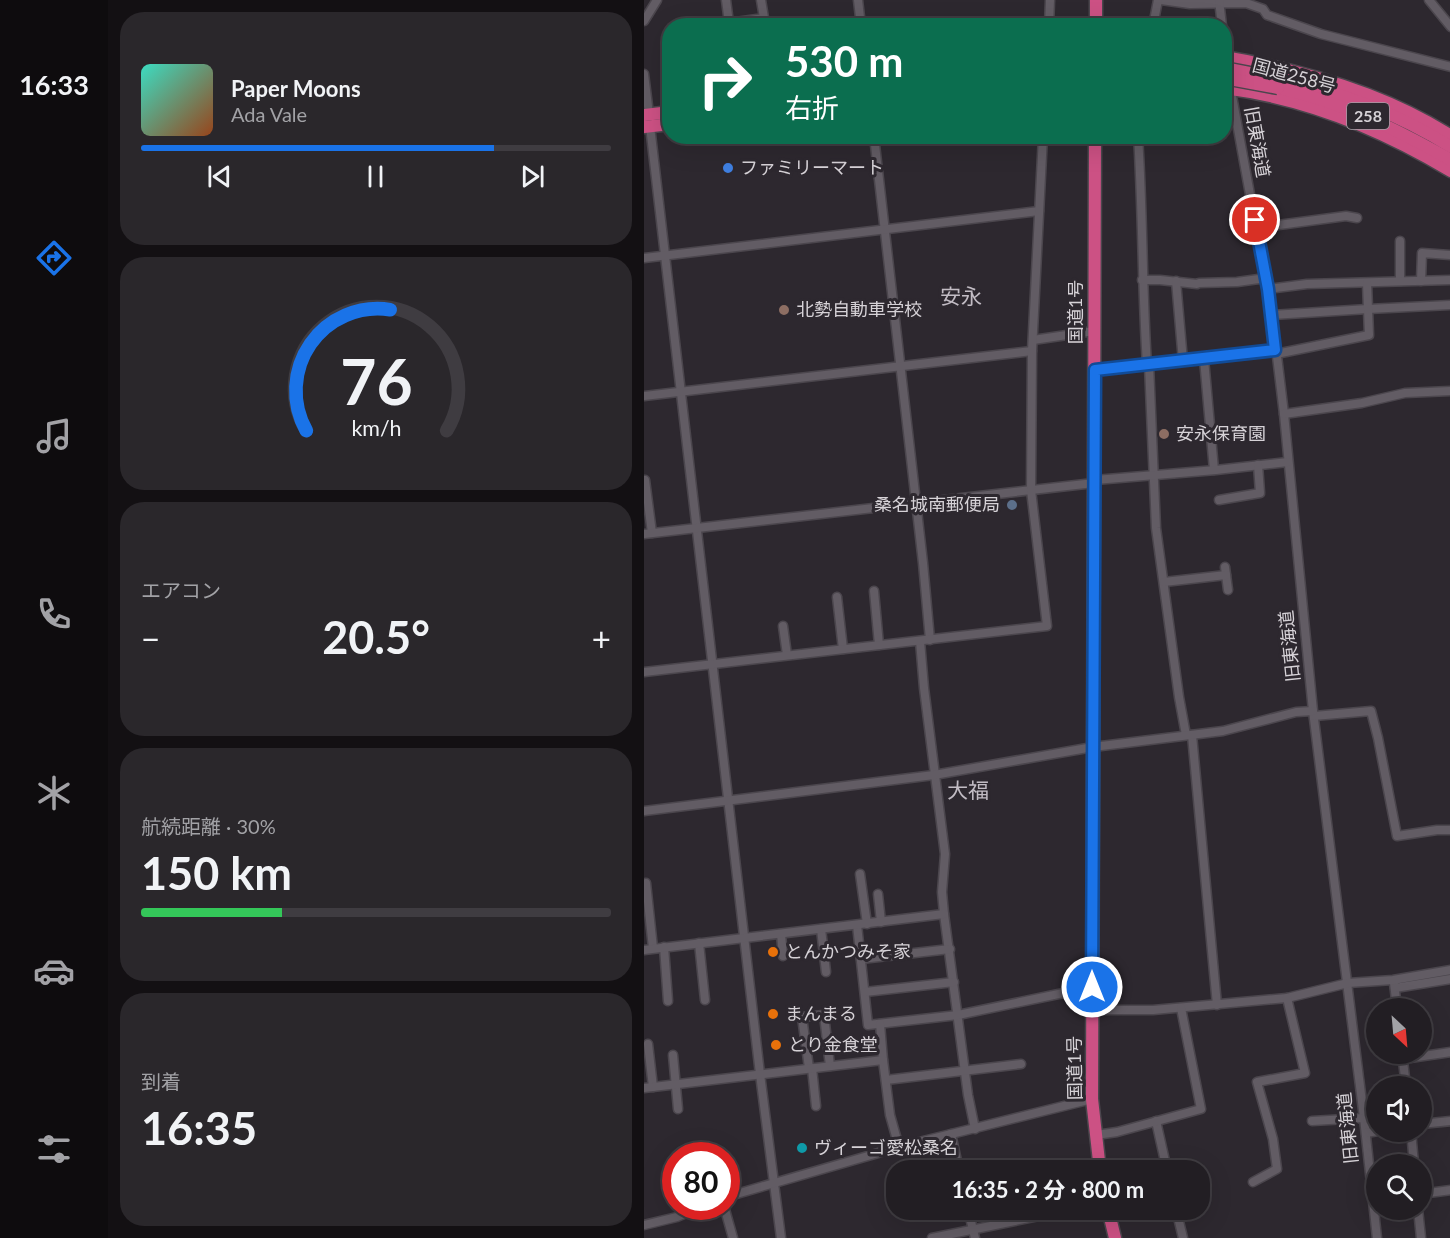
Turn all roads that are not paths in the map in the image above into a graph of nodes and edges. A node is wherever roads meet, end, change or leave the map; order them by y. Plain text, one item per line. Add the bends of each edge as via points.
1 (657, 0) edge
2 (726, 0) edge
3 (761, 0) edge
4 (858, 0) edge
5 (1050, 0) edge
6 (1096, 0) edge
7 (1160, 0) edge
8 (1429, 0) edge
9 (1219, 2) edge
10 (647, 9) edge
11 (728, 18) edge
12 (764, 18) edge
13 (860, 18) edge
14 (1049, 18) edge
15 (1096, 18) edge
16 (1155, 18) edge
17 (1221, 18) edge
18 (644, 21) edge
19 (1451, 27) edge
20 (1232, 59) edge
21 (1451, 67) edge
22 (1232, 70) edge
23 (644, 74) edge
24 (1280, 83) junction
25 (1232, 85) edge
26 (1232, 86) edge
27 (1232, 114) edge
28 (662, 115) edge
29 (647, 120) edge
30 (662, 123) edge
31 (1448, 134) edge
32 (875, 144) edge
33 (1043, 144) edge
34 (1095, 144) edge
35 (1138, 144) edge
36 (1451, 147) edge
37 (1451, 160) edge
38 (1451, 171) edge
39 (1039, 211) junction
40 (1357, 218) dead end
41 (1256, 228) junction
42 (884, 231) junction
43 (1400, 241) dead end
44 (1451, 255) edge
45 (665, 256) junction
46 (644, 258) edge
47 (1266, 278) junction
48 (1142, 280) junction
49 (1451, 280) edge
50 (1400, 281) junction
51 (1421, 281) junction
52 (1176, 282) junction
53 (1367, 283) junction
54 (1268, 289) junction
55 (1451, 305) edge
56 (1368, 309) junction
57 (1271, 315) junction
58 (1094, 331) junction
59 (1033, 340) junction
60 (1032, 351) junction
61 (1276, 352) junction
62 (1204, 359) junction
63 (1183, 362) junction
64 (1148, 365) junction
65 (900, 366) junction
66 (1095, 370) junction
67 (1451, 391) edge
68 (681, 392) junction
69 (644, 396) edge
70 (1284, 414) junction
71 (1288, 462) junction
72 (1258, 465) junction
73 (1214, 470) junction
74 (1153, 475) junction
75 (645, 480) edge
76 (1094, 482) junction
77 (1031, 490) junction
78 (1218, 500) dead end
79 (916, 502) junction
80 (697, 528) junction
81 (648, 533) edge
82 (1164, 582) junction
83 (1228, 590) dead end
84 (874, 591) dead end
85 (837, 597) dead end
86 (783, 627) dead end
87 (925, 640) junction
88 (879, 645) junction
89 (843, 649) junction
90 (787, 655) junction
91 (713, 663) junction
92 (644, 672) edge
93 (1314, 713) junction
94 (1189, 735) junction
95 (1093, 747) junction
96 (934, 775) junction
97 (728, 801) junction
98 (644, 811) edge
99 (1451, 830) edge
100 (860, 873) dead end
101 (646, 883) dead end
102 (878, 894) dead end
103 (944, 915) junction
104 (881, 922) junction
105 (862, 925) junction
106 (821, 929) junction
107 (781, 934) junction
108 (744, 938) junction
109 (699, 943) junction
110 (664, 947) junction
111 (649, 949) edge
112 (950, 949) junction
113 (784, 956) dead end
114 (861, 959) junction
115 (1451, 970) edge
116 (826, 972) dead end
117 (1451, 979) edge
118 (954, 982) junction
119 (1348, 983) junction
120 (1394, 984) junction
121 (1092, 987) junction
122 (865, 992) junction
123 (1287, 998) junction
124 (1396, 998) edge
125 (705, 1000) dead end
126 (668, 1001) dead end
127 (1217, 1005) junction
128 (1181, 1008) junction
129 (1092, 1010) junction
130 (958, 1015) junction
131 (880, 1024) junction
132 (648, 1044) dead end
133 (1451, 1052) edge
134 (1432, 1054) edge
135 (673, 1055) dead end
136 (883, 1060) junction
137 (1021, 1064) dead end
138 (830, 1066) junction
139 (810, 1068) junction
140 (965, 1071) junction
141 (760, 1074) junction
142 (886, 1080) junction
143 (676, 1084) junction
144 (648, 1087) edge
145 (1092, 1099) junction
146 (816, 1106) dead end
147 (678, 1109) dead end
148 (1364, 1118) junction
149 (1312, 1121) dead end
150 (1451, 1121) edge
151 (1156, 1122) junction
152 (1432, 1123) edge
153 (975, 1129) junction
154 (1366, 1133) edge
155 (951, 1134) junction
156 (1096, 1135) junction
157 (1367, 1142) edge
158 (899, 1147) junction
159 (957, 1160) edge
160 (1097, 1160) edge
161 (1165, 1160) edge
162 (1253, 1182) dead end
163 (774, 1183) junction
164 (1451, 1190) edge
165 (740, 1193) edge
166 (1432, 1193) edge
167 (666, 1220) edge
168 (728, 1220) edge
169 (1029, 1220) edge
170 (1111, 1220) edge
171 (1179, 1220) edge
172 (1419, 1220) edge
173 (644, 1226) edge
174 (974, 1234) edge
175 (733, 1238) edge
176 (781, 1238) edge
177 (932, 1238) edge
178 (1115, 1238) edge
179 (1183, 1238) edge
180 (1377, 1238) edge
181 (1421, 1238) edge

1 - 10 street
2 - 11 street
3 - 12 street
4 - 13 street
5 - 14 street
6 - 15 highway
7 - 9 street
7 - 16 street
8 - 19 street
9 - 17 street
9 - 21 street via 1246,3 1263,9 1267,15 1321,34
10 - 18 street
20 - 31 highway via 1272,66 1370,95
22 - 24 highway, 国道258号 / 258, bridge
23 - 29 street
24 - 25 highway, 国道258号 / 258, bridge
24 - 36 highway, 国道258号 / 258 via 1303,84 1375,109
24 - 37 highway, 国道258号 / 258 via 1369,117
26 - 38 highway via 1352,121 1397,140
27 - 41 street, 旧東海道
28 - 29 highway
29 - 30 highway
29 - 45 street
32 - 42 street
33 - 39 street
34 - 58 highway, 国道1号
35 - 48 street
39 - 42 street
39 - 59 street
40 - 41 street via 1346,216
41 - 47 street, 旧東海道
42 - 45 street
42 - 65 street
43 - 50 street
44 - 51 street via 1422,253
45 - 46 street
45 - 68 street
47 - 52 street
47 - 54 street, 旧東海道
48 - 52 street
48 - 64 street
49 - 51 street
50 - 51 street
50 - 53 street
52 - 63 street
53 - 54 street
53 - 56 street
54 - 57 street, 旧東海道
55 - 56 street
56 - 57 street
56 - 61 street via 1369,335
57 - 61 street, 旧東海道
58 - 59 street
58 - 66 highway, 国道1号
59 - 60 street
60 - 65 street
60 - 77 street
61 - 62 street
61 - 70 street, 旧東海道
62 - 63 street
62 - 73 street
63 - 64 street
64 - 66 street
64 - 74 street
65 - 68 street
65 - 79 street
66 - 76 highway, 国道1号
67 - 70 street via 1405,393
68 - 69 street
68 - 80 street
70 - 71 street, 旧東海道
71 - 72 street
71 - 93 street, 旧東海道
72 - 73 street
72 - 78 street via 1260,494
73 - 74 street
74 - 76 street
74 - 82 street
75 - 81 street
76 - 77 street
76 - 95 highway, 国道1号
77 - 79 street
77 - 87 street via 1047,626
79 - 80 street
79 - 87 street
80 - 81 street
80 - 91 street
82 - 83 street via 1226,571
82 - 94 street via 1179,697
84 - 88 street
85 - 89 street
86 - 90 street
87 - 88 street
87 - 96 street via 924,688
88 - 89 street
89 - 90 street
90 - 91 street
91 - 92 street
91 - 97 street
93 - 94 street via 1296,712 1223,731
93 - 99 street via 1371,711 1397,836
93 - 119 street, 旧東海道
94 - 95 street
94 - 127 street
95 - 96 street
95 - 121 highway, 国道1号
96 - 97 street
96 - 103 street via 945,854
97 - 98 street
97 - 108 street
100 - 105 street
101 - 111 street
102 - 104 street
103 - 104 street
103 - 112 street
104 - 105 street
105 - 106 street
105 - 114 street
106 - 107 street
106 - 116 street
107 - 108 street
107 - 113 street
108 - 109 street
108 - 141 street
109 - 110 street
109 - 125 street
110 - 111 street
110 - 126 street
112 - 114 street
112 - 118 street
114 - 122 street
115 - 120 street
117 - 120 street
118 - 122 street
118 - 130 street
119 - 120 street
119 - 123 street
119 - 148 street, 旧東海道
120 - 124 street
121 - 129 highway, 国道1号
121 - 130 street
122 - 131 street via 869,1025
123 - 127 street
123 - 162 street via 1305,1073 1257,1082 1277,1169
127 - 128 street
128 - 129 street
128 - 151 street via 1201,1109
129 - 145 highway, 国道1号
130 - 131 street
130 - 140 street
131 - 136 street
132 - 144 street
133 - 134 street
135 - 143 street
136 - 138 street
136 - 142 street
137 - 140 street
138 - 139 street
138 - 139 street via 824,1015 802,1017
139 - 141 street
139 - 146 street
140 - 142 street
140 - 153 street
141 - 143 street
141 - 163 street
142 - 158 street
143 - 144 street
143 - 147 street
145 - 153 street
145 - 156 highway, 国道1号
148 - 149 street
148 - 154 street, 旧東海道
150 - 152 street
151 - 156 street
151 - 161 street
153 - 155 street
155 - 158 street
155 - 159 street
156 - 160 highway, 国道1号
157 - 180 street, 旧東海道
158 - 163 street
163 - 165 street
163 - 176 street
164 - 166 street
167 - 173 street
168 - 175 street
169 - 174 street
170 - 178 highway
171 - 179 street
172 - 181 street
174 - 177 street

